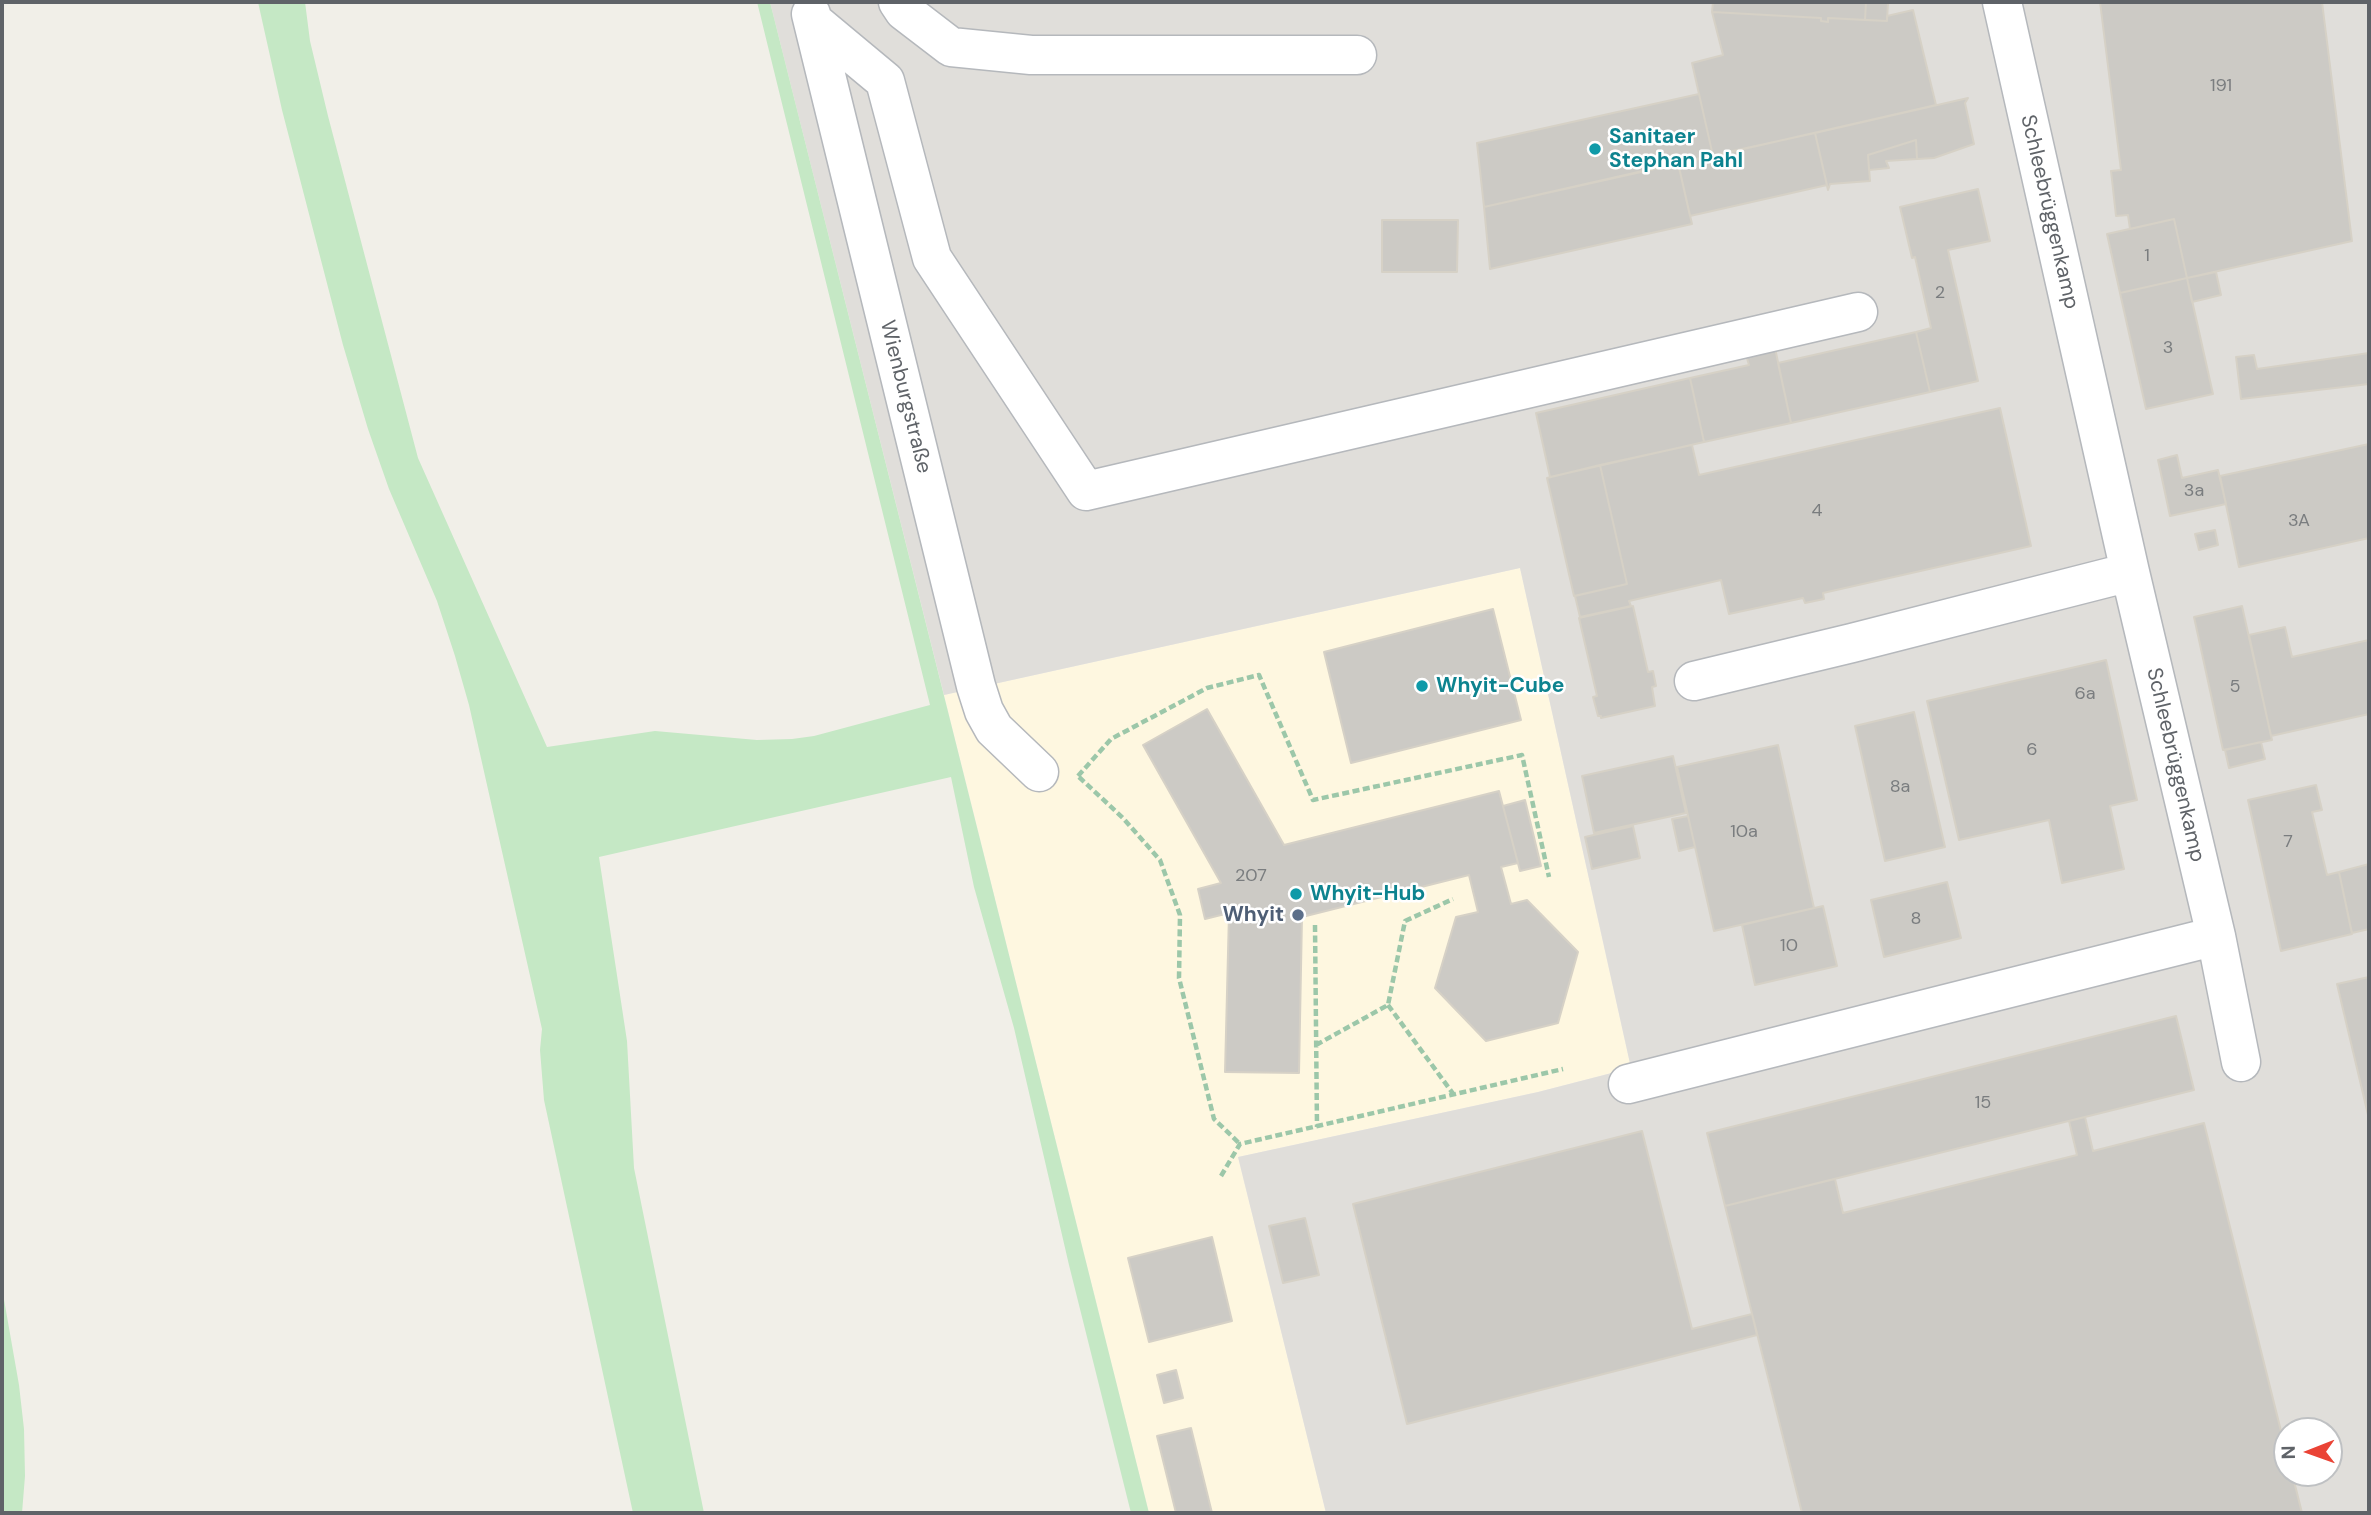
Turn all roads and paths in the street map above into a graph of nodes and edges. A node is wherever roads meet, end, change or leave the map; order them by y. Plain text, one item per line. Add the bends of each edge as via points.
1 (898, 2) edge
2 (2002, 2) edge
3 (811, 11) edge
4 (1357, 55) dead end
5 (1858, 312) dead end
6 (2130, 572) junction
7 (1694, 681) dead end
8 (1078, 776) junction
9 (1055, 779) joint
10 (1549, 877) dead end
11 (1453, 899) dead end
12 (1315, 925) dead end
13 (2216, 936) junction
14 (1388, 1005) junction
15 (1316, 1045) junction
16 (2241, 1062) dead end
17 (1563, 1069) dead end
18 (1628, 1084) dead end
19 (1454, 1095) junction
20 (1317, 1127) junction
21 (1240, 1144) junction
22 (1221, 1176) dead end

1 - 4 street via 951,47 1031,55
2 - 6 street, Schleebrüggenkamp
3 - 5 street via 885,81 932,258 1086,491
3 - 9 street, Wienburgstraße via 976,686 994,729
6 - 7 street
6 - 13 street, Schleebrüggenkamp
8 - 9 path
8 - 10 path via 1111,739 1208,688 1259,675 1313,800 1522,755
8 - 21 path via 1160,860 1180,915 1180,978 1214,1119
11 - 14 path via 1405,921
12 - 15 path
13 - 16 street, Schleebrüggenkamp
13 - 18 street
14 - 15 path
14 - 19 path
15 - 20 path
17 - 19 path
19 - 20 path
20 - 21 path
21 - 22 path

